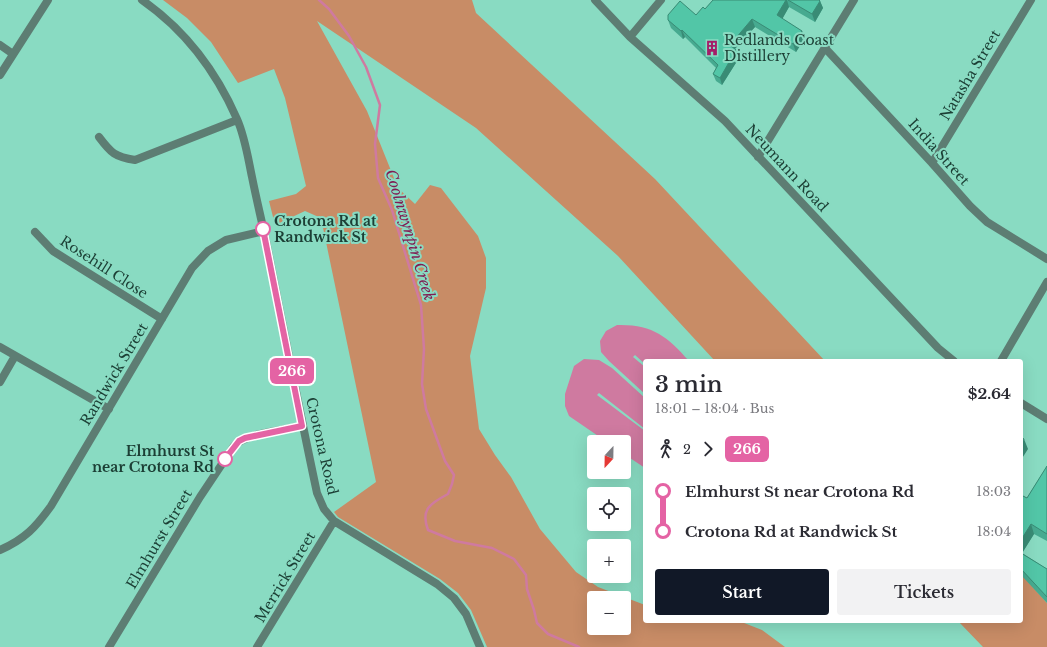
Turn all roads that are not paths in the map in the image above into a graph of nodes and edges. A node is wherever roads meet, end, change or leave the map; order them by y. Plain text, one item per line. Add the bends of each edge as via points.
1 (48, 0) edge
2 (142, 0) edge
3 (595, 0) edge
4 (660, 0) edge
5 (854, 0) edge
6 (1031, 0) edge
7 (630, 37) junction
8 (0, 45) edge
9 (825, 48) junction
10 (13, 54) junction
11 (0, 75) edge
12 (237, 120) junction
13 (99, 137) dead end
14 (758, 157) junction
15 (932, 163) junction
16 (264, 231) junction
17 (35, 232) dead end
18 (1047, 259) edge
19 (1047, 282) edge
20 (162, 319) junction
21 (0, 347) edge
22 (15, 356) junction
23 (952, 359) edge
24 (1002, 359) edge
25 (0, 382) edge
26 (1023, 404) edge
27 (108, 409) junction
28 (1047, 419) edge
29 (302, 426) junction
30 (334, 521) junction
31 (0, 550) edge
32 (109, 647) edge
33 (257, 647) edge
34 (480, 647) edge

1 - 10 street
2 - 12 street, Crotona Road via 170,22 202,58 222,88
3 - 7 street, Neumann Road
4 - 7 street
5 - 9 street
6 - 15 street, Natasha Street
7 - 14 street, Neumann Road via 725,121
8 - 10 street
9 - 14 street
9 - 15 street, India Street
10 - 11 street
12 - 13 street via 135,160 121,158 109,150
12 - 16 street, Crotona Road
14 - 23 street, Neumann Road via 938,348
15 - 18 street, India Street via 987,222
16 - 20 street, Randwick Street via 226,240 208,251 192,268
16 - 29 street, Crotona Road
17 - 20 street, Rosehill Close via 53,251
19 - 24 street
20 - 27 street, Randwick Street
21 - 22 street
22 - 25 street
22 - 27 street
26 - 28 street
27 - 31 street, Randwick Street via 39,524 13,544
29 - 30 street, Crotona Road via 317,493 324,509
29 - 32 street, Elmhurst Street via 252,436 234,446
30 - 33 street, Merrick Street
30 - 34 street, Crotona Road via 437,584 454,598 466,614

